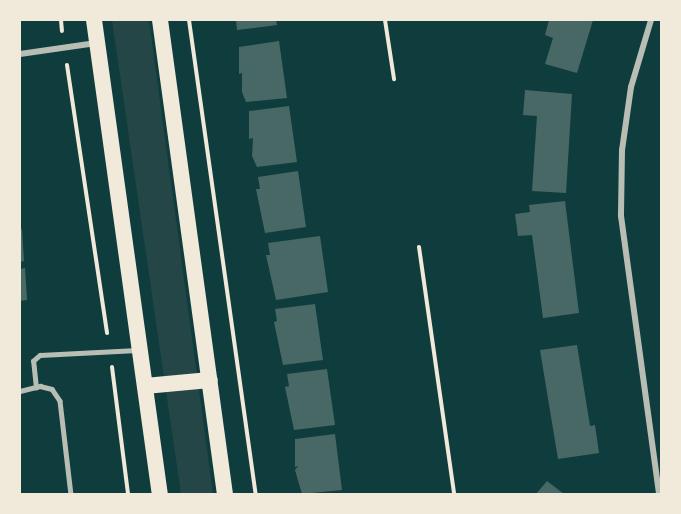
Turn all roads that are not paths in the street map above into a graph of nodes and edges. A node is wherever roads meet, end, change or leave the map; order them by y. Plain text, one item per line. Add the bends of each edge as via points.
1 (94, 20) edge
2 (160, 20) edge
3 (651, 20) edge
4 (99, 43) junction
5 (20, 54) edge
6 (140, 350) junction
7 (210, 380) junction
8 (145, 386) junction
9 (36, 388) junction
10 (20, 391) edge
11 (71, 495) edge
12 (160, 495) edge
13 (225, 495) edge
14 (659, 495) edge

1 - 4 highway
2 - 7 highway
3 - 14 street via 631,87 622,150 621,216
4 - 5 street
4 - 6 highway
6 - 8 highway
6 - 9 lane via 40,355 33,361
7 - 8 highway
7 - 13 highway
8 - 12 highway
9 - 10 lane
9 - 11 lane via 52,389 60,400

